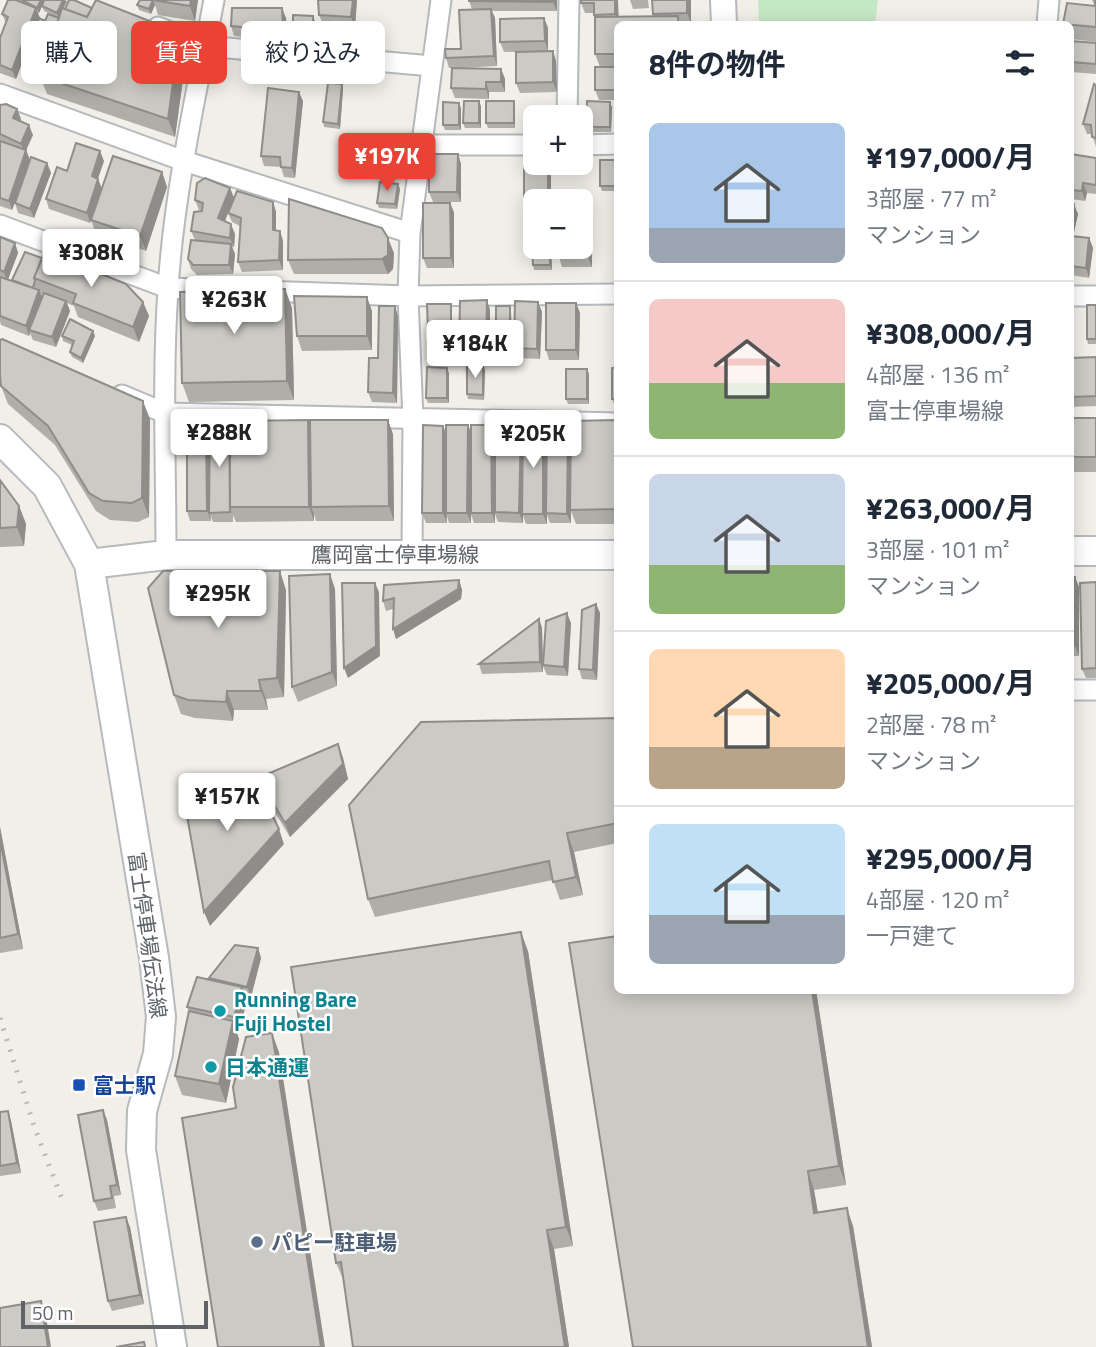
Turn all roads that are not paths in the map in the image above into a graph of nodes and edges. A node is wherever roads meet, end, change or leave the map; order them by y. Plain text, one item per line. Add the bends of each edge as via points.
1 (214, 0) edge
2 (441, 0) edge
3 (569, 0) edge
4 (723, 0) edge
5 (1049, 0) edge
6 (210, 21) edge
7 (723, 21) edge
8 (1047, 21) edge
9 (227, 48) edge
10 (432, 66) junction
11 (198, 84) edge
12 (0, 94) edge
13 (567, 105) edge
14 (614, 144) edge
15 (421, 145) junction
16 (523, 145) edge
17 (593, 145) edge
18 (184, 161) junction
19 (0, 225) edge
20 (410, 233) junction
21 (168, 288) junction
22 (614, 294) edge
23 (408, 296) junction
24 (1074, 296) edge
25 (1096, 296) edge
26 (102, 386) edge
27 (165, 414) junction
28 (413, 420) junction
29 (614, 423) edge
30 (0, 439) edge
31 (1074, 551) edge
32 (1096, 551) edge
33 (412, 554) junction
34 (166, 555) junction
35 (614, 555) edge
36 (89, 564) junction
37 (1074, 690) edge
38 (1096, 690) edge
39 (172, 1347) edge

1 - 6 street
2 - 10 street
3 - 13 street
4 - 7 street
5 - 8 street
9 - 10 street
10 - 15 street
11 - 18 street
12 - 18 street
14 - 17 street
15 - 16 street
15 - 20 street
18 - 20 street
18 - 21 street
19 - 21 street
20 - 23 street
21 - 23 street
21 - 27 street
22 - 23 street
23 - 28 street
24 - 25 street
26 - 27 street
27 - 28 street
27 - 34 street
28 - 29 street
28 - 33 street
30 - 36 main road, 富士停車場伝法線 via 47,486
31 - 32 main road
33 - 34 main road, 鷹岡富士停車場線
33 - 35 main road, 鷹岡富士停車場線
34 - 36 main road, 鷹岡富士停車場線
36 - 39 main road, 富士停車場伝法線 via 161,1017 158,1054 142,1111 141,1150
37 - 38 street

